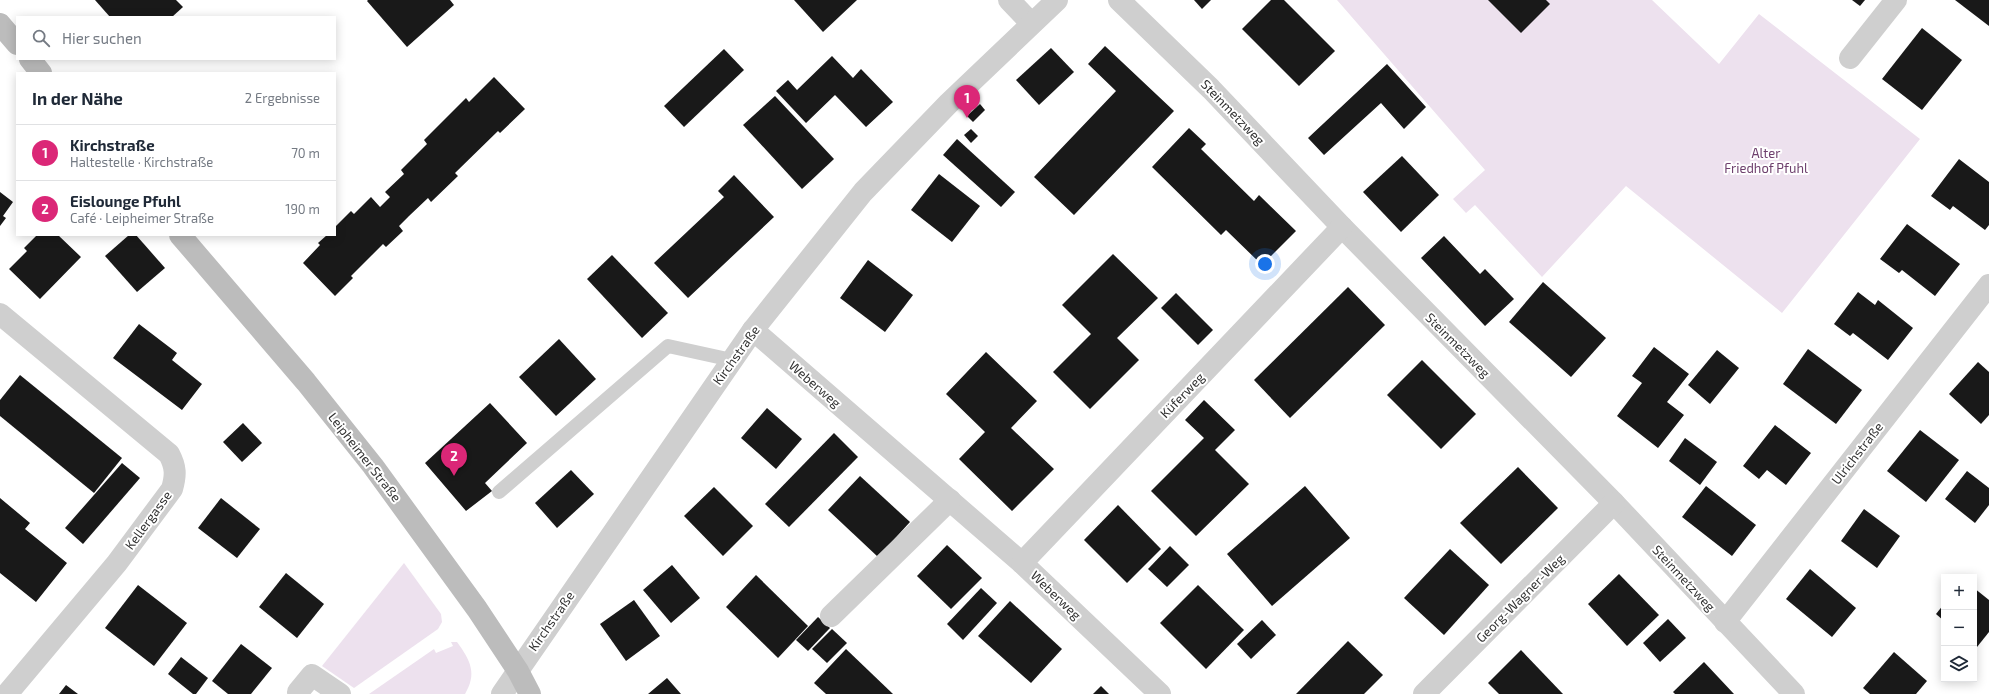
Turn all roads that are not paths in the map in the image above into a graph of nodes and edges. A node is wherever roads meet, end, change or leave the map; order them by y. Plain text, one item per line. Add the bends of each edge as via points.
1 (1009, 0) edge
2 (1057, 0) edge
3 (1119, 0) edge
4 (1896, 0) edge
5 (1031, 23) junction
6 (0, 24) edge
7 (16, 43) edge
8 (1850, 58) dead end
9 (31, 60) edge
10 (41, 72) edge
11 (1342, 227) junction
12 (181, 236) edge
13 (1989, 285) edge
14 (0, 314) edge
15 (753, 330) junction
16 (732, 360) junction
17 (499, 492) dead end
18 (950, 500) junction
19 (1614, 502) junction
20 (1022, 563) junction
21 (831, 616) dead end
22 (1725, 622) junction
23 (518, 671) junction
24 (298, 692) dead end
25 (7, 694) edge
26 (340, 694) edge
27 (502, 694) edge
28 (530, 694) edge
29 (1160, 694) edge
30 (1424, 694) edge
31 (1794, 694) edge

1 - 5 street
2 - 5 street, Kirchstraße
3 - 11 street, Steinmetzweg via 1212,89
4 - 8 street
5 - 15 street, Kirchstraße via 863,192
6 - 7 main road
9 - 10 main road
11 - 19 street, Steinmetzweg
11 - 20 street, Küferweg
12 - 23 main road, Leipheimer Straße via 298,372 373,466 477,609
13 - 22 street, Ulrichstraße
14 - 25 street, Kellergasse via 169,454 175,464 176,476 172,489 117,563
15 - 16 street, Kirchstraße
15 - 18 street, Weberweg
16 - 17 lane via 668,346
16 - 23 street, Kirchstraße
18 - 20 street, Weberweg
18 - 21 street
19 - 22 street, Steinmetzweg
19 - 30 street, Georg-Wagner-Weg
20 - 29 street, Weberweg
22 - 31 street, Steinmetzweg
23 - 27 street, Kirchstraße
23 - 28 main road, Leipheimer Straße
24 - 26 street via 312,675

